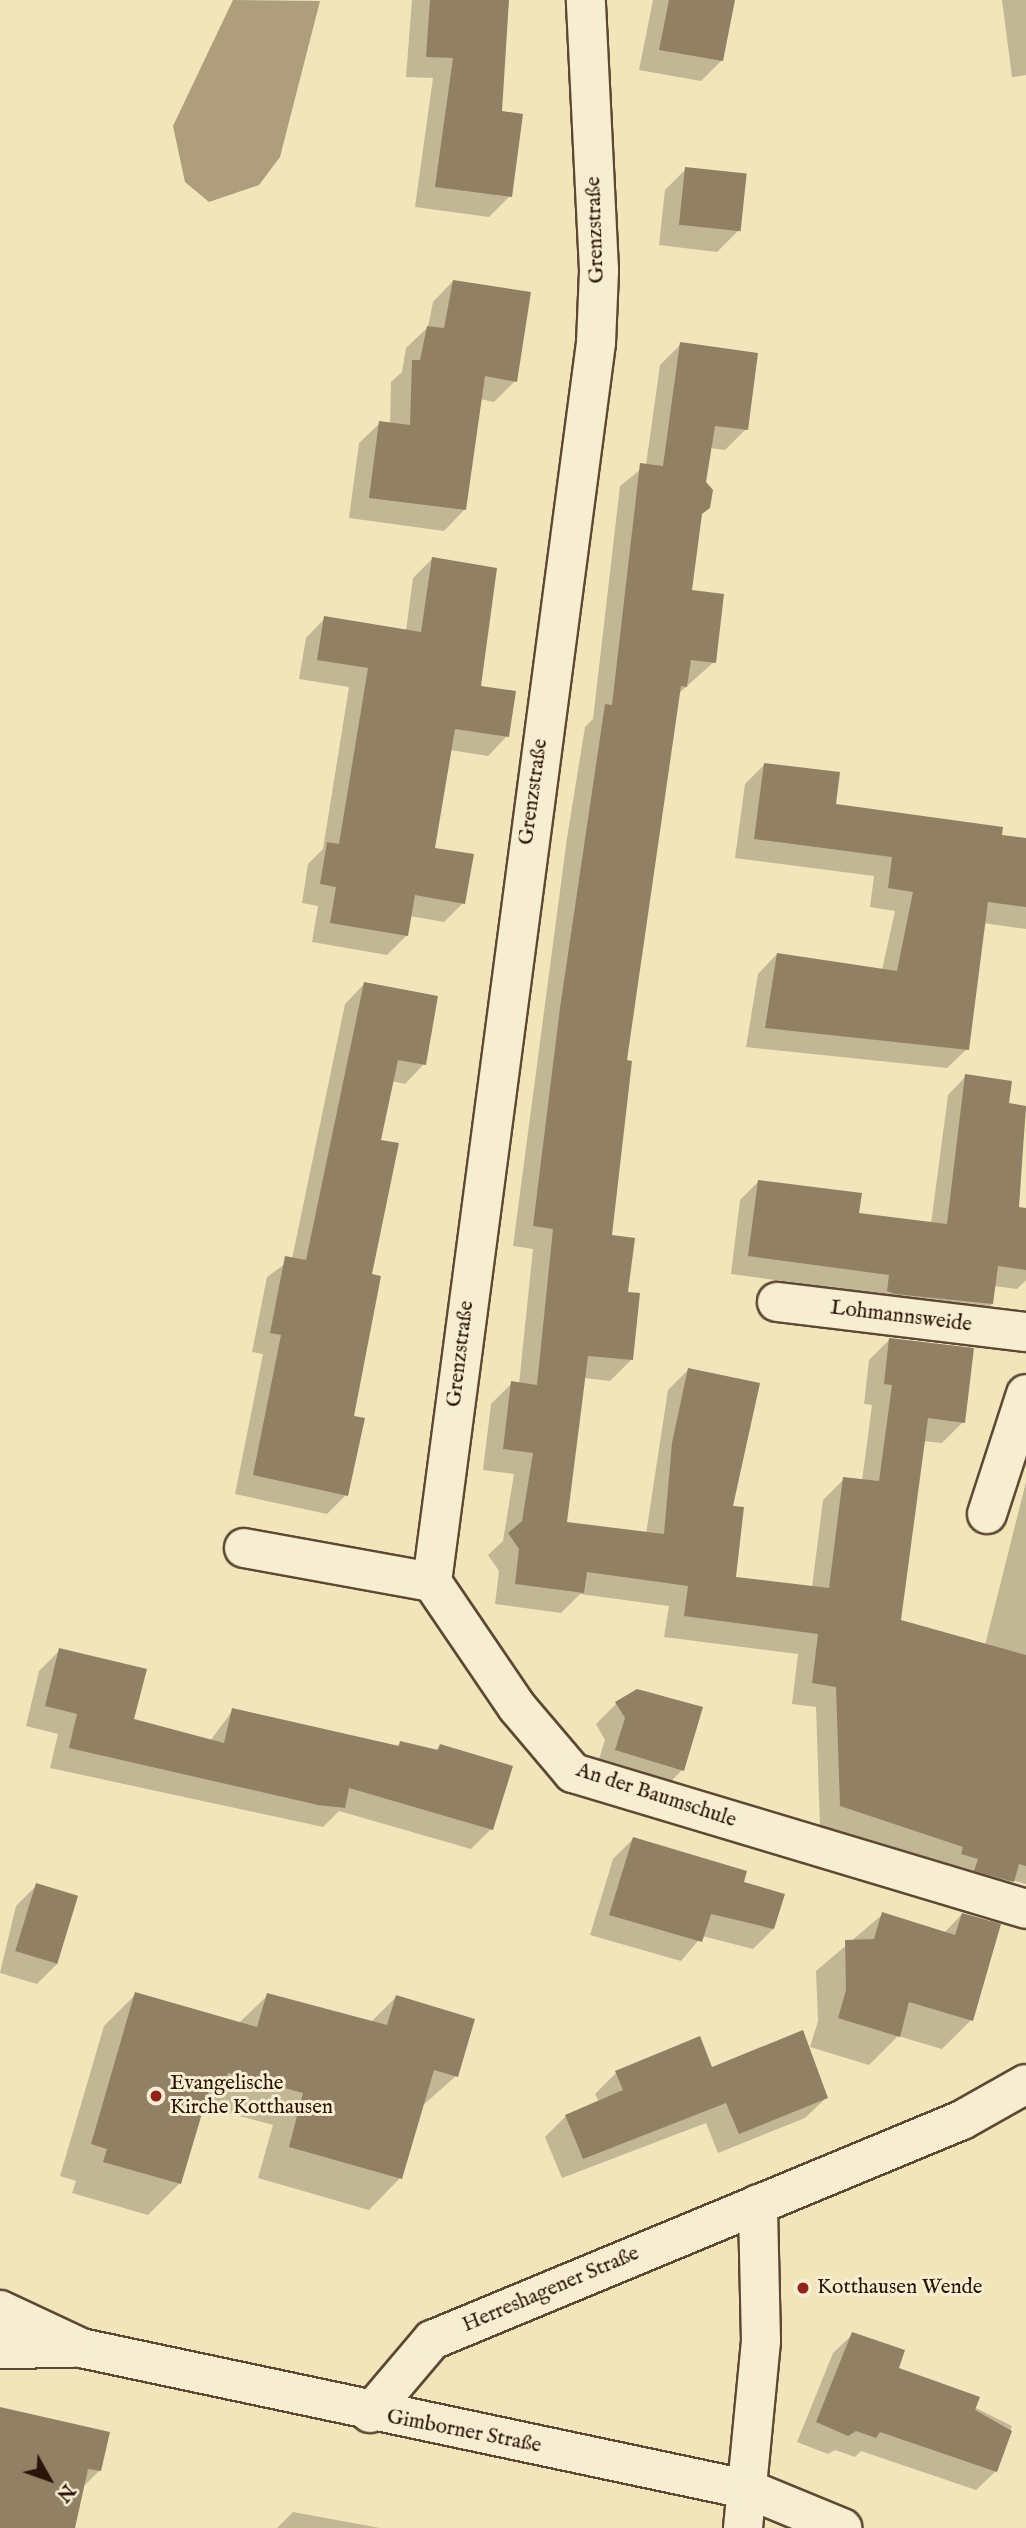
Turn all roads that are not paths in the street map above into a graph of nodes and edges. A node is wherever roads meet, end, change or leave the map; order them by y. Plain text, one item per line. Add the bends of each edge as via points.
1 (586, 0) edge
2 (777, 1302) dead end
3 (1026, 1332) edge
4 (1026, 1394) edge
5 (986, 1514) dead end
6 (244, 1548) dead end
7 (432, 1583) junction
8 (1026, 1909) edge
9 (1026, 2084) edge
10 (758, 2204) junction
11 (0, 2310) edge
12 (81, 2348) junction
13 (0, 2349) edge
14 (370, 2413) junction
15 (750, 2490) junction
16 (743, 2528) edge
17 (842, 2528) edge

1 - 7 street, Grenzstraße via 596,343
2 - 3 street, Lohmannsweide
4 - 5 street
6 - 7 street
7 - 8 street, An der Baumschule via 517,1707 573,1773
9 - 10 street, Herreshagener Straße via 962,2120
10 - 14 street, Herreshagener Straße via 432,2340
10 - 15 street via 761,2341
11 - 12 street, Gimborner Straße
12 - 13 street, Gimborner Straße
12 - 14 street, Gimborner Straße
14 - 15 street, Gimborner Straße
15 - 16 street
15 - 17 street, Gimborner Straße

